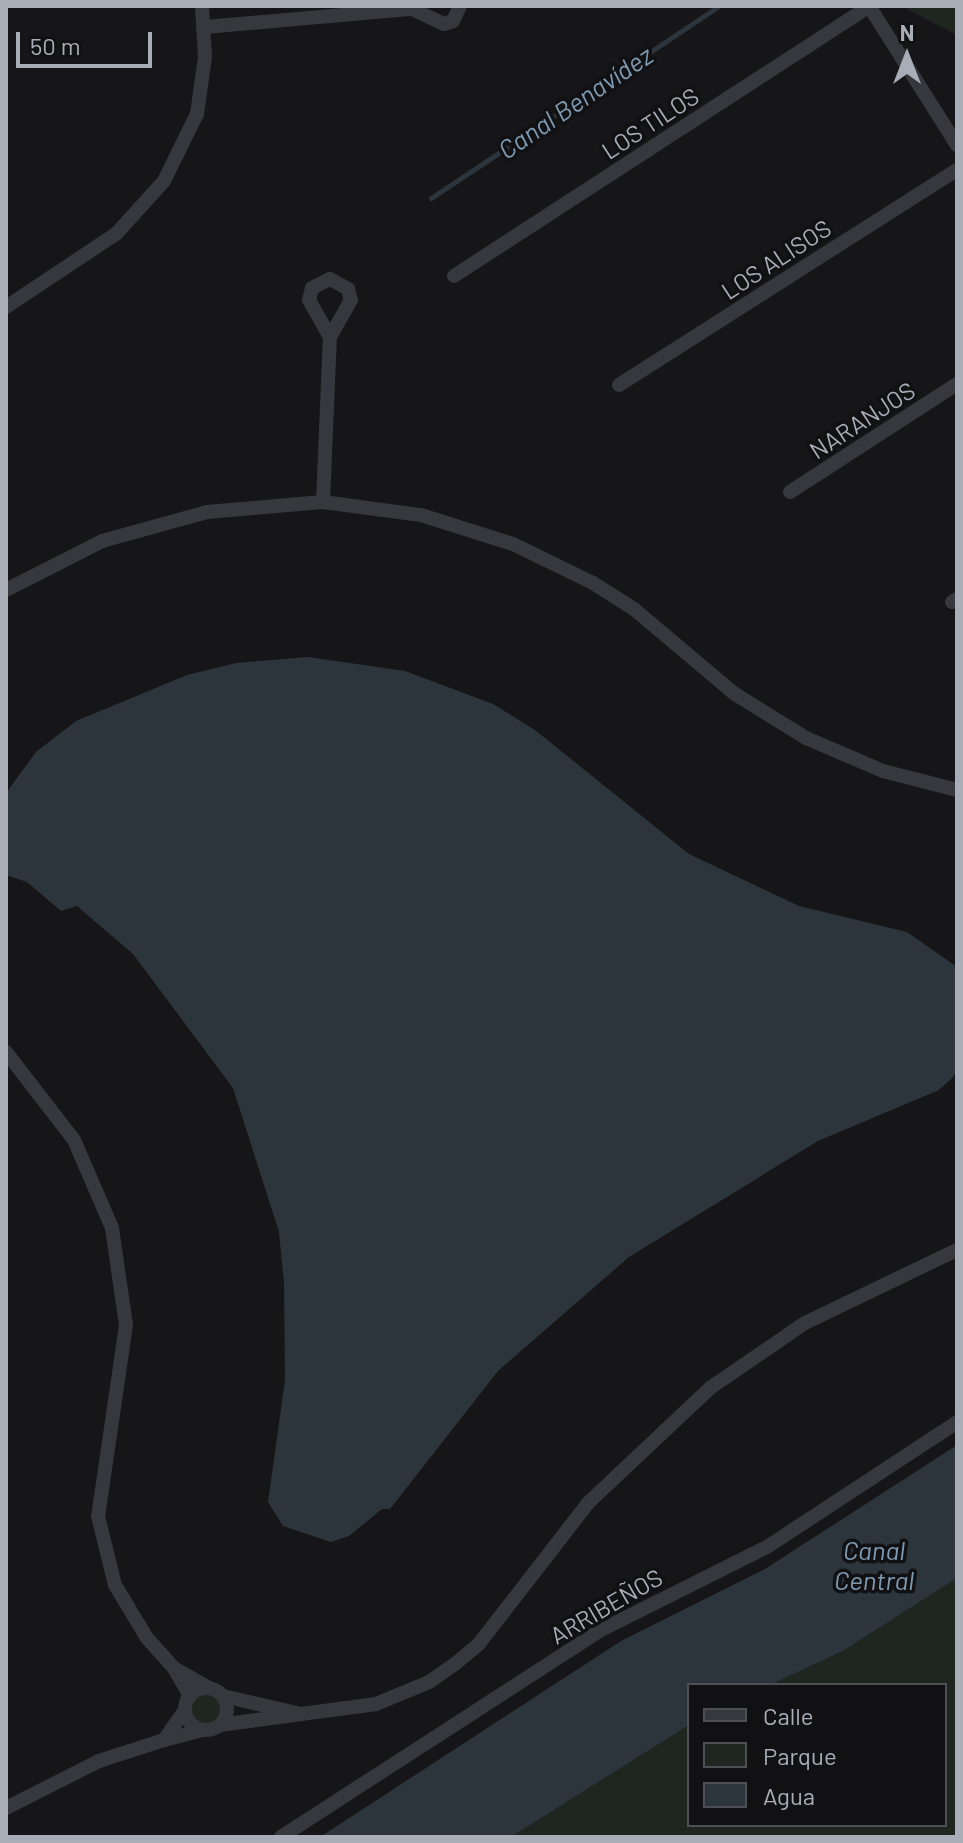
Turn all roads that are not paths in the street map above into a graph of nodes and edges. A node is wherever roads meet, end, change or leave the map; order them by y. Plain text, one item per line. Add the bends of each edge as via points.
1 (202, 6) edge
2 (460, 6) edge
3 (869, 6) edge
4 (414, 7) edge
5 (205, 27) junction
6 (957, 145) edge
7 (957, 170) edge
8 (454, 276) dead end
9 (6, 306) edge
10 (330, 337) dead end
11 (957, 384) edge
12 (619, 385) dead end
13 (790, 492) dead end
14 (323, 502) junction
15 (6, 590) edge
16 (957, 790) edge
17 (6, 1052) edge
18 (957, 1250) edge
19 (957, 1422) edge
20 (174, 1668) junction
21 (209, 1688) junction
22 (223, 1696) junction
23 (187, 1703) junction
24 (301, 1714) junction
25 (220, 1725) junction
26 (203, 1730) junction
27 (164, 1740) junction
28 (6, 1808) edge
29 (281, 1837) edge

1 - 5 street
2 - 4 street via 453,21 444,24
3 - 6 street
3 - 8 street, LOS TILOS
4 - 5 street
5 - 9 street via 197,114 164,181 116,234
7 - 12 street, LOS ALISOS
10 - 14 street
11 - 13 street, NARANJOS
14 - 15 street via 256,506 156,523 73,554
14 - 16 street via 421,515 474,529 555,562 634,609 772,719 840,755
17 - 20 street via 74,1140 112,1228 126,1325 98,1516 115,1585 147,1638
18 - 24 street via 805,1323 710,1388 588,1503 497,1621 455,1664 429,1682 376,1704
19 - 29 street, ARRIBEÑOS via 767,1547 603,1629
20 - 21 street
20 - 23 street
21 - 22 street
21 - 23 street
22 - 24 street
22 - 25 street via 228,1708
23 - 26 street via 190,1723
23 - 27 street
24 - 25 street
25 - 26 street
26 - 27 street
27 - 28 street via 99,1761

